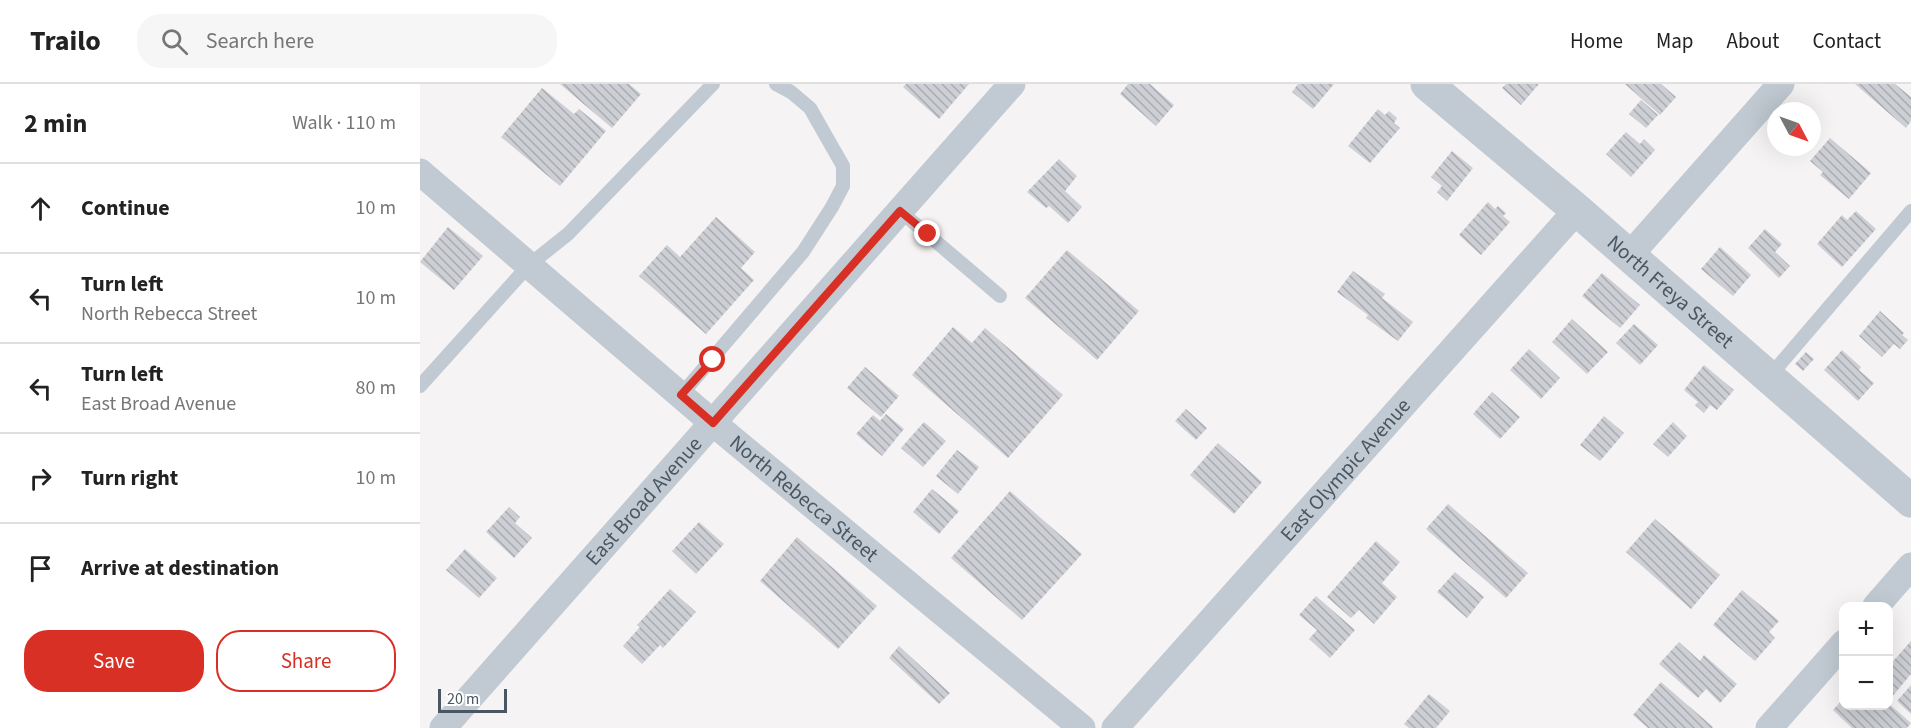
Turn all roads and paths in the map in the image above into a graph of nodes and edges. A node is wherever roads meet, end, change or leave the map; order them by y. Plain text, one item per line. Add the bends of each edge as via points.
1 (713, 84) edge
2 (776, 84) edge
3 (1012, 84) edge
4 (1427, 84) edge
5 (1781, 84) edge
6 (420, 172) edge
7 (1577, 210) junction
8 (900, 211) junction
9 (1911, 211) edge
10 (1629, 256) junction
11 (529, 265) junction
12 (1000, 296) dead end
13 (1769, 377) junction
14 (420, 386) edge
15 (681, 395) junction
16 (713, 423) junction
17 (1907, 488) edge
18 (1911, 566) edge
19 (1880, 602) edge
20 (1839, 649) edge
21 (443, 728) edge
22 (1082, 728) edge
23 (1115, 728) edge
24 (1769, 728) edge

1 - 11 lane via 568,234
2 - 15 lane via 810,108 843,166 843,186 803,252
3 - 8 street, East Broad Avenue
4 - 7 street, North Freya Street
5 - 10 street
6 - 11 street, North Rebecca Street
7 - 10 street, North Freya Street
7 - 23 street, East Olympic Avenue
8 - 12 lane
8 - 16 street, East Broad Avenue
9 - 13 lane
10 - 13 street, North Freya Street
11 - 14 lane
11 - 15 street, North Rebecca Street
13 - 17 street, North Freya Street
15 - 16 street, North Rebecca Street
16 - 21 street, East Broad Avenue
16 - 22 street, North Rebecca Street
18 - 19 street
20 - 24 street

